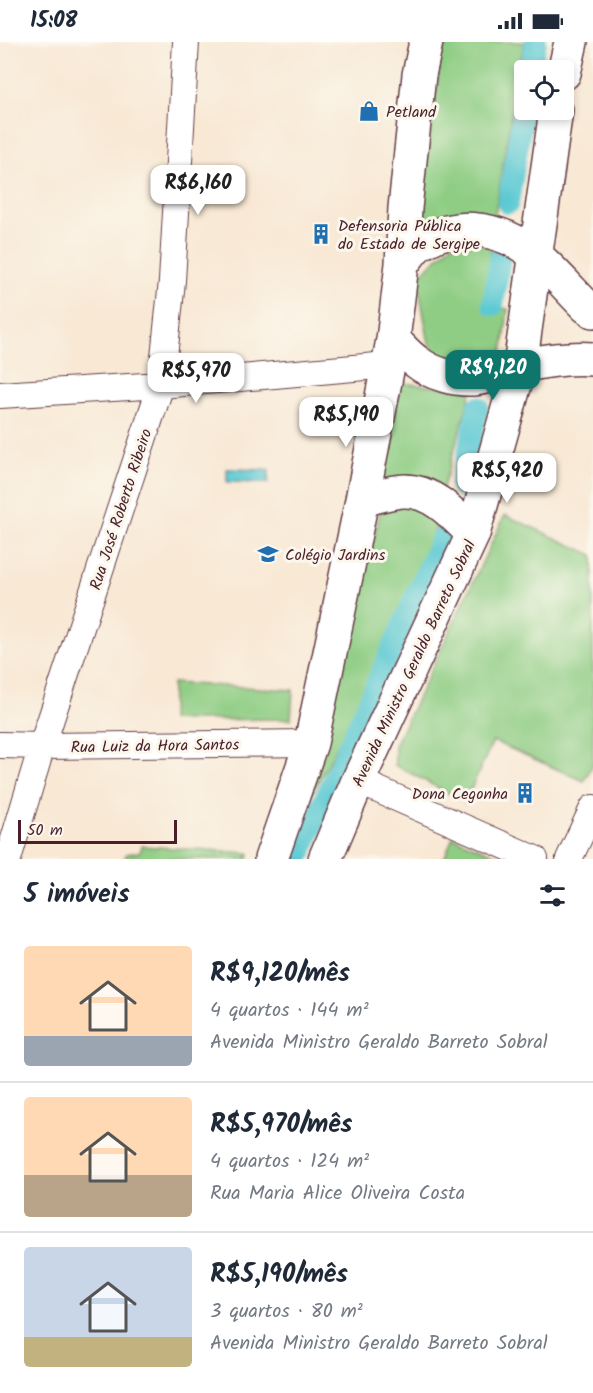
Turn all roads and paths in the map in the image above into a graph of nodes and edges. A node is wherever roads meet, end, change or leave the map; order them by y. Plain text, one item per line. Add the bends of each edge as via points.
1 (186, 42) edge
2 (426, 42) edge
3 (571, 42) edge
4 (567, 60) edge
5 (555, 120) edge
6 (535, 255) junction
7 (402, 264) junction
8 (593, 311) edge
9 (390, 353) junction
10 (593, 359) edge
11 (520, 366) junction
12 (161, 385) junction
13 (0, 395) edge
14 (362, 500) junction
15 (473, 534) junction
16 (311, 743) junction
17 (0, 745) edge
18 (42, 746) junction
19 (358, 781) junction
20 (593, 808) edge
21 (8, 859) edge
22 (271, 859) edge
23 (325, 859) edge
24 (535, 859) edge
25 (569, 859) edge

1 - 12 street, Rua José Roberto Ribeiro via 172,281
2 - 7 main road via 408,175
3 - 4 main road
5 - 6 main road, Avenida Ministro Geraldo Barreto Sobral
6 - 7 main road via 499,235 462,228 417,245
6 - 8 main road
6 - 11 main road, Avenida Ministro Geraldo Barreto Sobral
7 - 9 main road
9 - 11 main road via 447,376 473,379
9 - 12 street
9 - 14 main road
10 - 11 main road
11 - 15 main road, Avenida Ministro Geraldo Barreto Sobral
12 - 13 street
12 - 18 street, Rua José Roberto Ribeiro
14 - 15 main road via 416,492 442,505
14 - 16 main road
15 - 19 main road, Avenida Ministro Geraldo Barreto Sobral
16 - 18 street, Rua Luiz da Hora Santos
16 - 22 main road
17 - 18 street, Rua Luiz da Hora Santos
18 - 21 street, Rua José Roberto Ribeiro
19 - 23 main road, Avenida Ministro Geraldo Barreto Sobral
19 - 24 street
20 - 25 street

